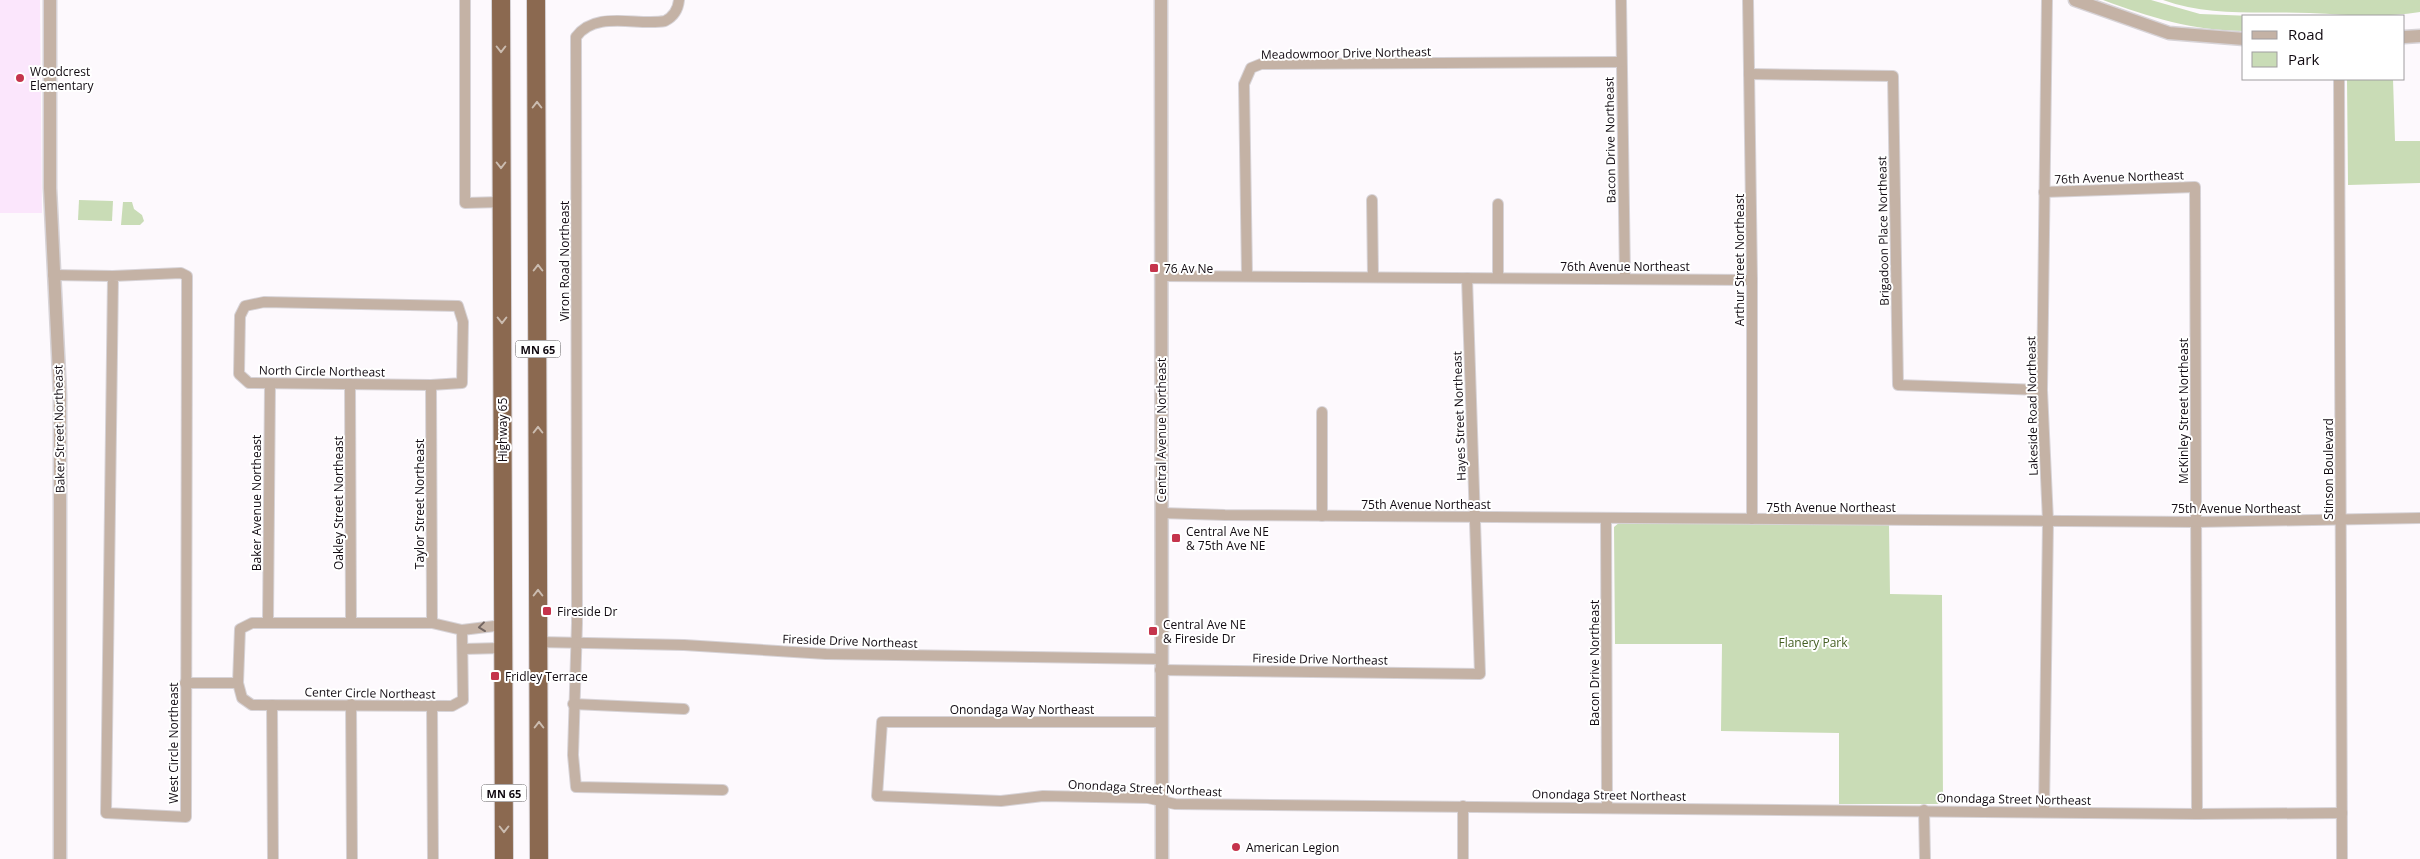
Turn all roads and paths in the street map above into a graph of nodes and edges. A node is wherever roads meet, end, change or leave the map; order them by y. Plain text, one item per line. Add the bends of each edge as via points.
1 (50, 0) edge
2 (464, 0) edge
3 (502, 0) edge
4 (536, 0) edge
5 (679, 0) edge
6 (1161, 0) edge
7 (1621, 0) edge
8 (1748, 0) edge
9 (2047, 0) edge
10 (2075, 0) edge
11 (2405, 36) edge
12 (2420, 36) edge
13 (2242, 39) edge
14 (1621, 62) junction
15 (1750, 74) junction
16 (2339, 80) edge
17 (2195, 187) joint
18 (2044, 192) junction
19 (1372, 200) dead end
20 (501, 202) junction
21 (1498, 204) dead end
22 (53, 275) junction
23 (113, 276) junction
24 (1160, 276) junction
25 (1247, 276) junction
26 (1373, 277) junction
27 (1467, 278) junction
28 (1498, 278) junction
29 (1625, 279) junction
30 (1752, 280) junction
31 (270, 384) junction
32 (350, 384) junction
33 (431, 385) junction
34 (2042, 390) junction
35 (1322, 412) dead end
36 (1161, 513) junction
37 (1322, 516) junction
38 (1474, 517) junction
39 (1606, 518) junction
40 (2420, 518) edge
41 (1752, 519) junction
42 (2340, 520) junction
43 (2048, 521) junction
44 (2196, 522) junction
45 (268, 622) junction
46 (351, 622) junction
47 (432, 623) junction
48 (502, 625) junction
49 (462, 630) junction
50 (538, 642) junction
51 (576, 642) junction
52 (502, 648) junction
53 (463, 649) junction
54 (1160, 664) junction
55 (1480, 674) joint
56 (185, 683) junction
57 (238, 683) junction
58 (351, 704) junction
59 (573, 704) junction
60 (272, 705) junction
61 (432, 706) junction
62 (684, 709) dead end
63 (1161, 722) junction
64 (722, 790) dead end
65 (877, 796) joint
66 (1162, 801) junction
67 (1463, 806) junction
68 (1607, 807) junction
69 (1924, 810) junction
70 (2044, 811) junction
71 (2197, 814) junction
72 (2342, 814) junction
73 (60, 859) edge
74 (273, 859) edge
75 (352, 859) edge
76 (433, 859) edge
77 (504, 859) edge
78 (539, 859) edge
79 (1162, 859) edge
80 (1463, 859) edge
81 (1925, 859) edge
82 (2342, 859) edge

1 - 22 street, Baker Street Northeast
2 - 20 street via 465,203
3 -> 20 highway, Highway 65 / MN 65
50 -> 4 highway, MN 65
5 - 51 street, Viron Road Northeast via 676,12 664,21 590,24 576,37
6 - 24 street, Central Avenue Northeast
7 - 14 street, Bacon Drive Northeast
8 - 15 street, Arthur Street Northeast
9 - 18 street, Lakeside Road Northeast
10 - 13 street via 2169,33
11 - 12 street
14 - 25 street, Meadowmoor Drive Northeast via 1261,64 1251,68 1244,84
14 - 29 street, Bacon Drive Northeast
15 - 30 street, Arthur Street Northeast
15 - 34 street, Brigadoon Place Northeast via 1893,76 1898,385
16 - 42 street, Stinson Boulevard
17 - 18 street, 76th Avenue Northeast
17 - 44 street, McKinley Street Northeast
18 - 34 street, Lakeside Road Northeast
19 - 26 street
20 -> 48 highway, Highway 65 / MN 65
21 - 28 street
22 - 23 street, West Circle Northeast
22 - 73 street, Baker Street Northeast via 60,395
23 - 56 street, West Circle Northeast via 181,273 187,276
23 - 56 street, West Circle Northeast via 106,813 186,817
24 - 25 street, 76th Avenue Northeast
24 - 36 street, Central Avenue Northeast
25 - 26 street, 76th Avenue Northeast
26 - 27 street, 76th Avenue Northeast
27 - 28 street, 76th Avenue Northeast
27 - 38 street, Hayes Street Northeast
28 - 29 street, 76th Avenue Northeast
29 - 30 street, 76th Avenue Northeast
30 - 41 street, Arthur Street Northeast
31 - 32 street, North Circle Northeast
31 - 33 street, North Circle Northeast via 248,383 239,374 240,316 245,306 264,302 458,306 463,322 462,383
31 - 45 street, Baker Avenue Northeast
32 - 33 street, North Circle Northeast
32 - 46 street, Oakley Street Northeast
33 - 47 street, Taylor Street Northeast
34 - 43 street, Lakeside Road Northeast
35 - 37 street
36 - 37 street, 75th Avenue Northeast
36 - 54 street, Central Avenue Northeast
37 - 38 street, 75th Avenue Northeast
38 - 39 street, 75th Avenue Northeast
38 - 55 street, Hayes Street Northeast
39 - 41 street, 75th Avenue Northeast
39 - 68 street, Bacon Drive Northeast
40 - 42 street, 75th Avenue Northeast
41 - 43 street, 75th Avenue Northeast
42 - 44 street, 75th Avenue Northeast
42 - 72 street, Stinson Boulevard
43 - 44 street, 75th Avenue Northeast
43 - 70 street, Lakeside Road Northeast
44 - 71 street, McKinley Street Northeast
45 - 46 street
45 - 57 street via 252,623 240,629
46 - 47 street
47 - 49 street
48 -> 49 street
48 - 52 highway, Highway 65 / MN 65
49 - 53 street, Center Circle Northeast
50 - 51 street, Fireside Drive Northeast
78 -> 50 highway, MN 65
51 - 54 street, Fireside Drive Northeast via 826,654
51 - 59 street, Viron Road Northeast
52 - 53 street
52 -> 77 highway, Highway 65 / MN 65
53 - 61 street, Center Circle Northeast via 463,700 452,706
54 - 55 street, Fireside Drive Northeast
54 - 63 street, Central Avenue Northeast
56 - 57 street
57 - 60 street, Center Circle Northeast via 242,698 247,702
58 - 60 street, Center Circle Northeast
58 - 61 street, Center Circle Northeast
58 - 75 street
59 - 62 street
59 - 64 street, Viron Road Northeast via 576,787
60 - 74 street
61 - 76 street
63 - 65 street, Onondaga Way Northeast via 882,722
63 - 66 street, Central Avenue Northeast
65 - 66 street, Onondaga Street Northeast via 1001,801 1052,796
66 - 67 street, Onondaga Street Northeast via 1175,804
66 - 79 street, Central Avenue Northeast
67 - 68 street, Onondaga Street Northeast
67 - 80 street
68 - 69 street, Onondaga Street Northeast
69 - 70 street, Onondaga Street Northeast
69 - 81 street
70 - 71 street, Onondaga Street Northeast
71 - 72 street, Onondaga Street Northeast
72 - 82 street, Stinson Boulevard

